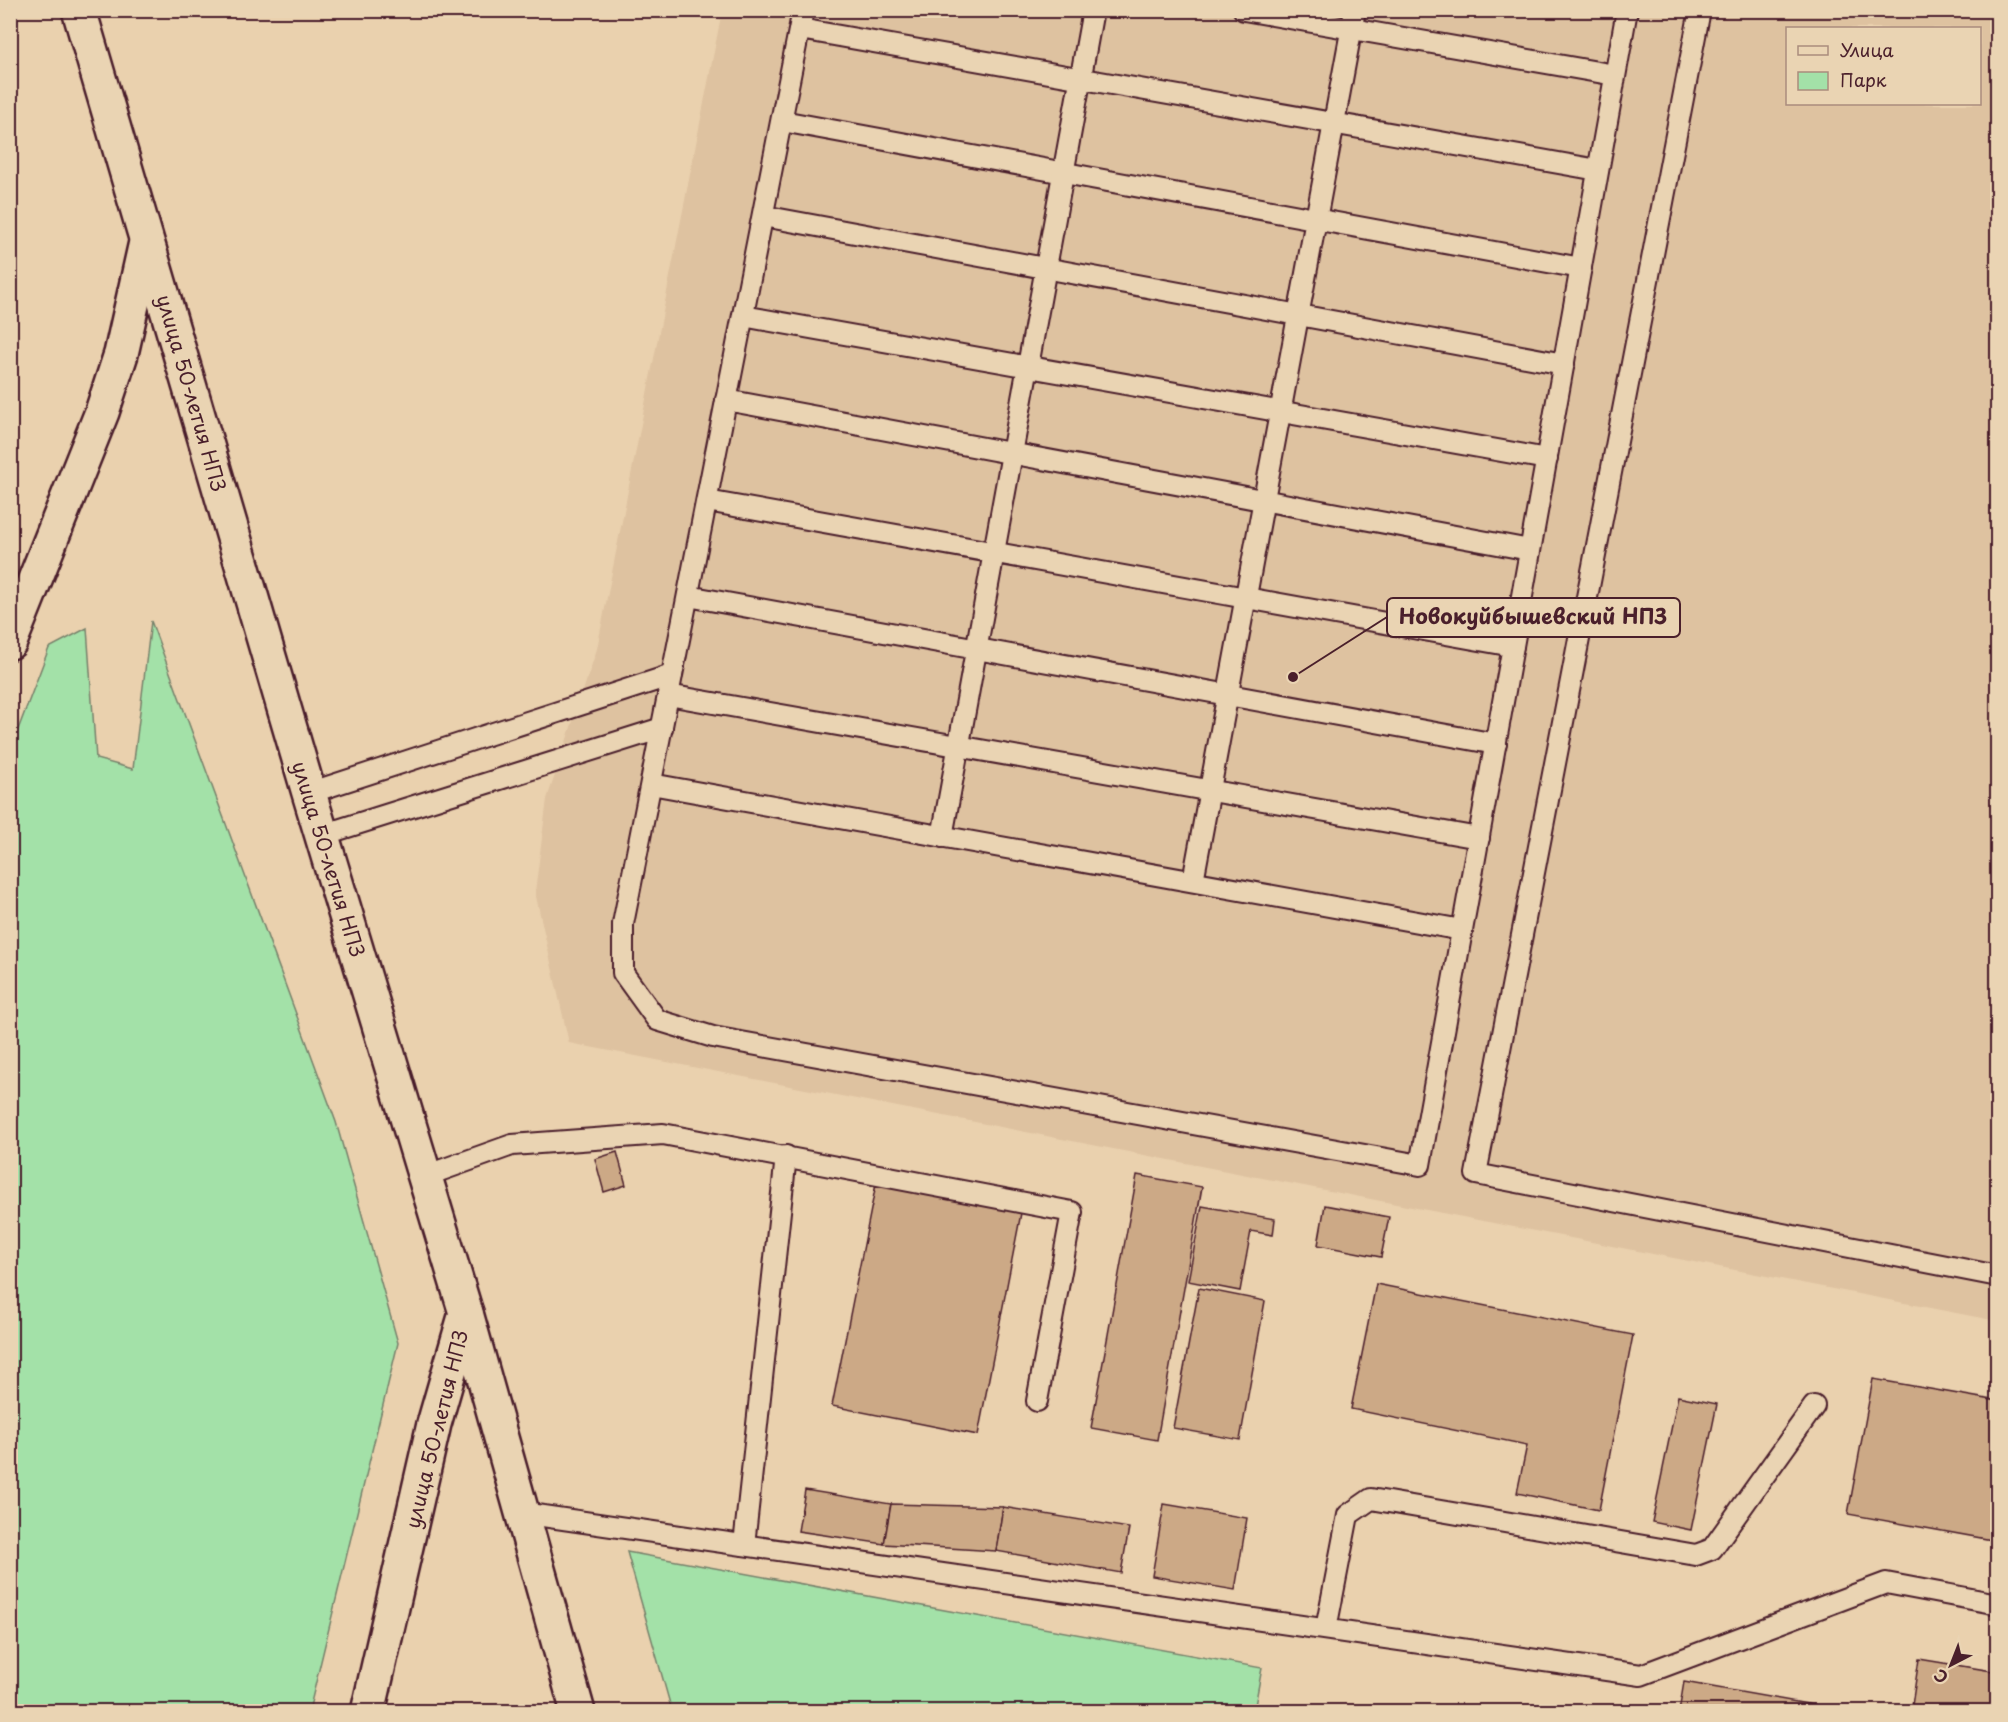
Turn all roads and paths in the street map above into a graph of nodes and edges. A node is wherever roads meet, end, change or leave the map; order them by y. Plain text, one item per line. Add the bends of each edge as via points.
1 (79, 10) edge
2 (1093, 10) edge
3 (1244, 10) edge
4 (1627, 10) edge
5 (1700, 10) edge
6 (802, 20) edge
7 (1354, 20) edge
8 (1616, 75) junction
9 (1080, 79) junction
10 (782, 122) junction
11 (1334, 123) junction
12 (1598, 170) junction
13 (1063, 173) junction
14 (763, 216) junction
15 (1317, 219) junction
16 (147, 240) junction
17 (1046, 268) junction
18 (1581, 268) junction
19 (1299, 315) junction
20 (743, 316) junction
21 (1564, 364) junction
22 (1028, 366) junction
23 (726, 400) junction
24 (1281, 411) junction
25 (1012, 453) junction
26 (1547, 459) junction
27 (1264, 500) junction
28 (706, 501) junction
29 (1530, 550) junction
30 (994, 553) junction
31 (688, 596) junction
32 (1245, 598) junction
33 (10, 642) edge
34 (1513, 646) junction
35 (976, 649) junction
36 (672, 675) junction
37 (668, 695) junction
38 (1228, 695) junction
39 (662, 728) junction
40 (1496, 744) junction
41 (959, 746) junction
42 (651, 784) junction
43 (1209, 791) junction
44 (309, 793) junction
45 (322, 835) junction
46 (942, 837) junction
47 (1479, 838) junction
48 (1193, 881) junction
49 (1462, 930) junction
50 (786, 1156) junction
51 (425, 1176) junction
52 (1998, 1276) edge
53 (466, 1313) junction
54 (1037, 1401) dead end
55 (1814, 1406) dead end
56 (522, 1513) junction
57 (744, 1545) junction
58 (1998, 1604) edge
59 (1326, 1629) junction
60 (368, 1712) edge
61 (578, 1712) edge

1 - 16 street, улица 50-летия НПЗ
2 - 9 lane
3 - 7 lane
4 - 8 lane
5 - 52 lane via 1476,1174
6 - 9 lane
6 - 10 lane
7 - 8 lane
7 - 11 lane
8 - 12 lane
9 - 11 lane
9 - 13 lane
10 - 13 lane
10 - 14 lane
11 - 12 lane
11 - 15 lane
12 - 18 lane
13 - 15 lane
13 - 17 lane
14 - 17 lane
14 - 20 lane
15 - 18 lane
15 - 19 lane
16 - 33 street via 121,354 102,411
16 - 44 street, улица 50-летия НПЗ
17 - 19 lane
17 - 22 lane
18 - 21 lane
19 - 21 lane
19 - 24 lane
20 - 22 lane
20 - 23 lane
21 - 26 lane
22 - 24 lane
22 - 25 lane
23 - 25 lane
23 - 28 lane
24 - 26 lane
24 - 27 lane
25 - 27 lane
25 - 30 lane
26 - 29 lane
27 - 29 lane
27 - 32 lane
28 - 30 lane
28 - 31 lane
29 - 34 lane
30 - 32 lane
30 - 35 lane
31 - 35 lane
31 - 36 lane
32 - 34 lane
32 - 38 lane
34 - 40 lane
35 - 38 lane
35 - 41 lane
36 - 37 lane
36 - 44 lane
37 - 39 lane
37 - 41 lane
38 - 40 lane
38 - 43 lane
39 - 42 lane
39 - 45 lane
40 - 47 lane
41 - 43 lane
41 - 46 lane
42 - 46 lane
42 - 49 lane via 623,924 623,973 657,1020 713,1037 1373,1157 1420,1165
43 - 47 lane
43 - 48 lane
44 - 45 street, улица 50-летия НПЗ
45 - 51 street, улица 50-летия НПЗ
46 - 48 lane
47 - 49 lane
48 - 49 lane
50 - 51 lane via 663,1134 512,1145
50 - 54 lane via 1072,1212
50 - 57 lane
51 - 53 street, улица 50-летия НПЗ
53 - 56 street
53 - 60 street, улица 50-летия НПЗ via 434,1425
55 - 59 lane via 1712,1549 1696,1555 1371,1500 1348,1515
56 - 57 lane
56 - 61 street
57 - 59 lane
58 - 59 lane via 1886,1584 1641,1676

